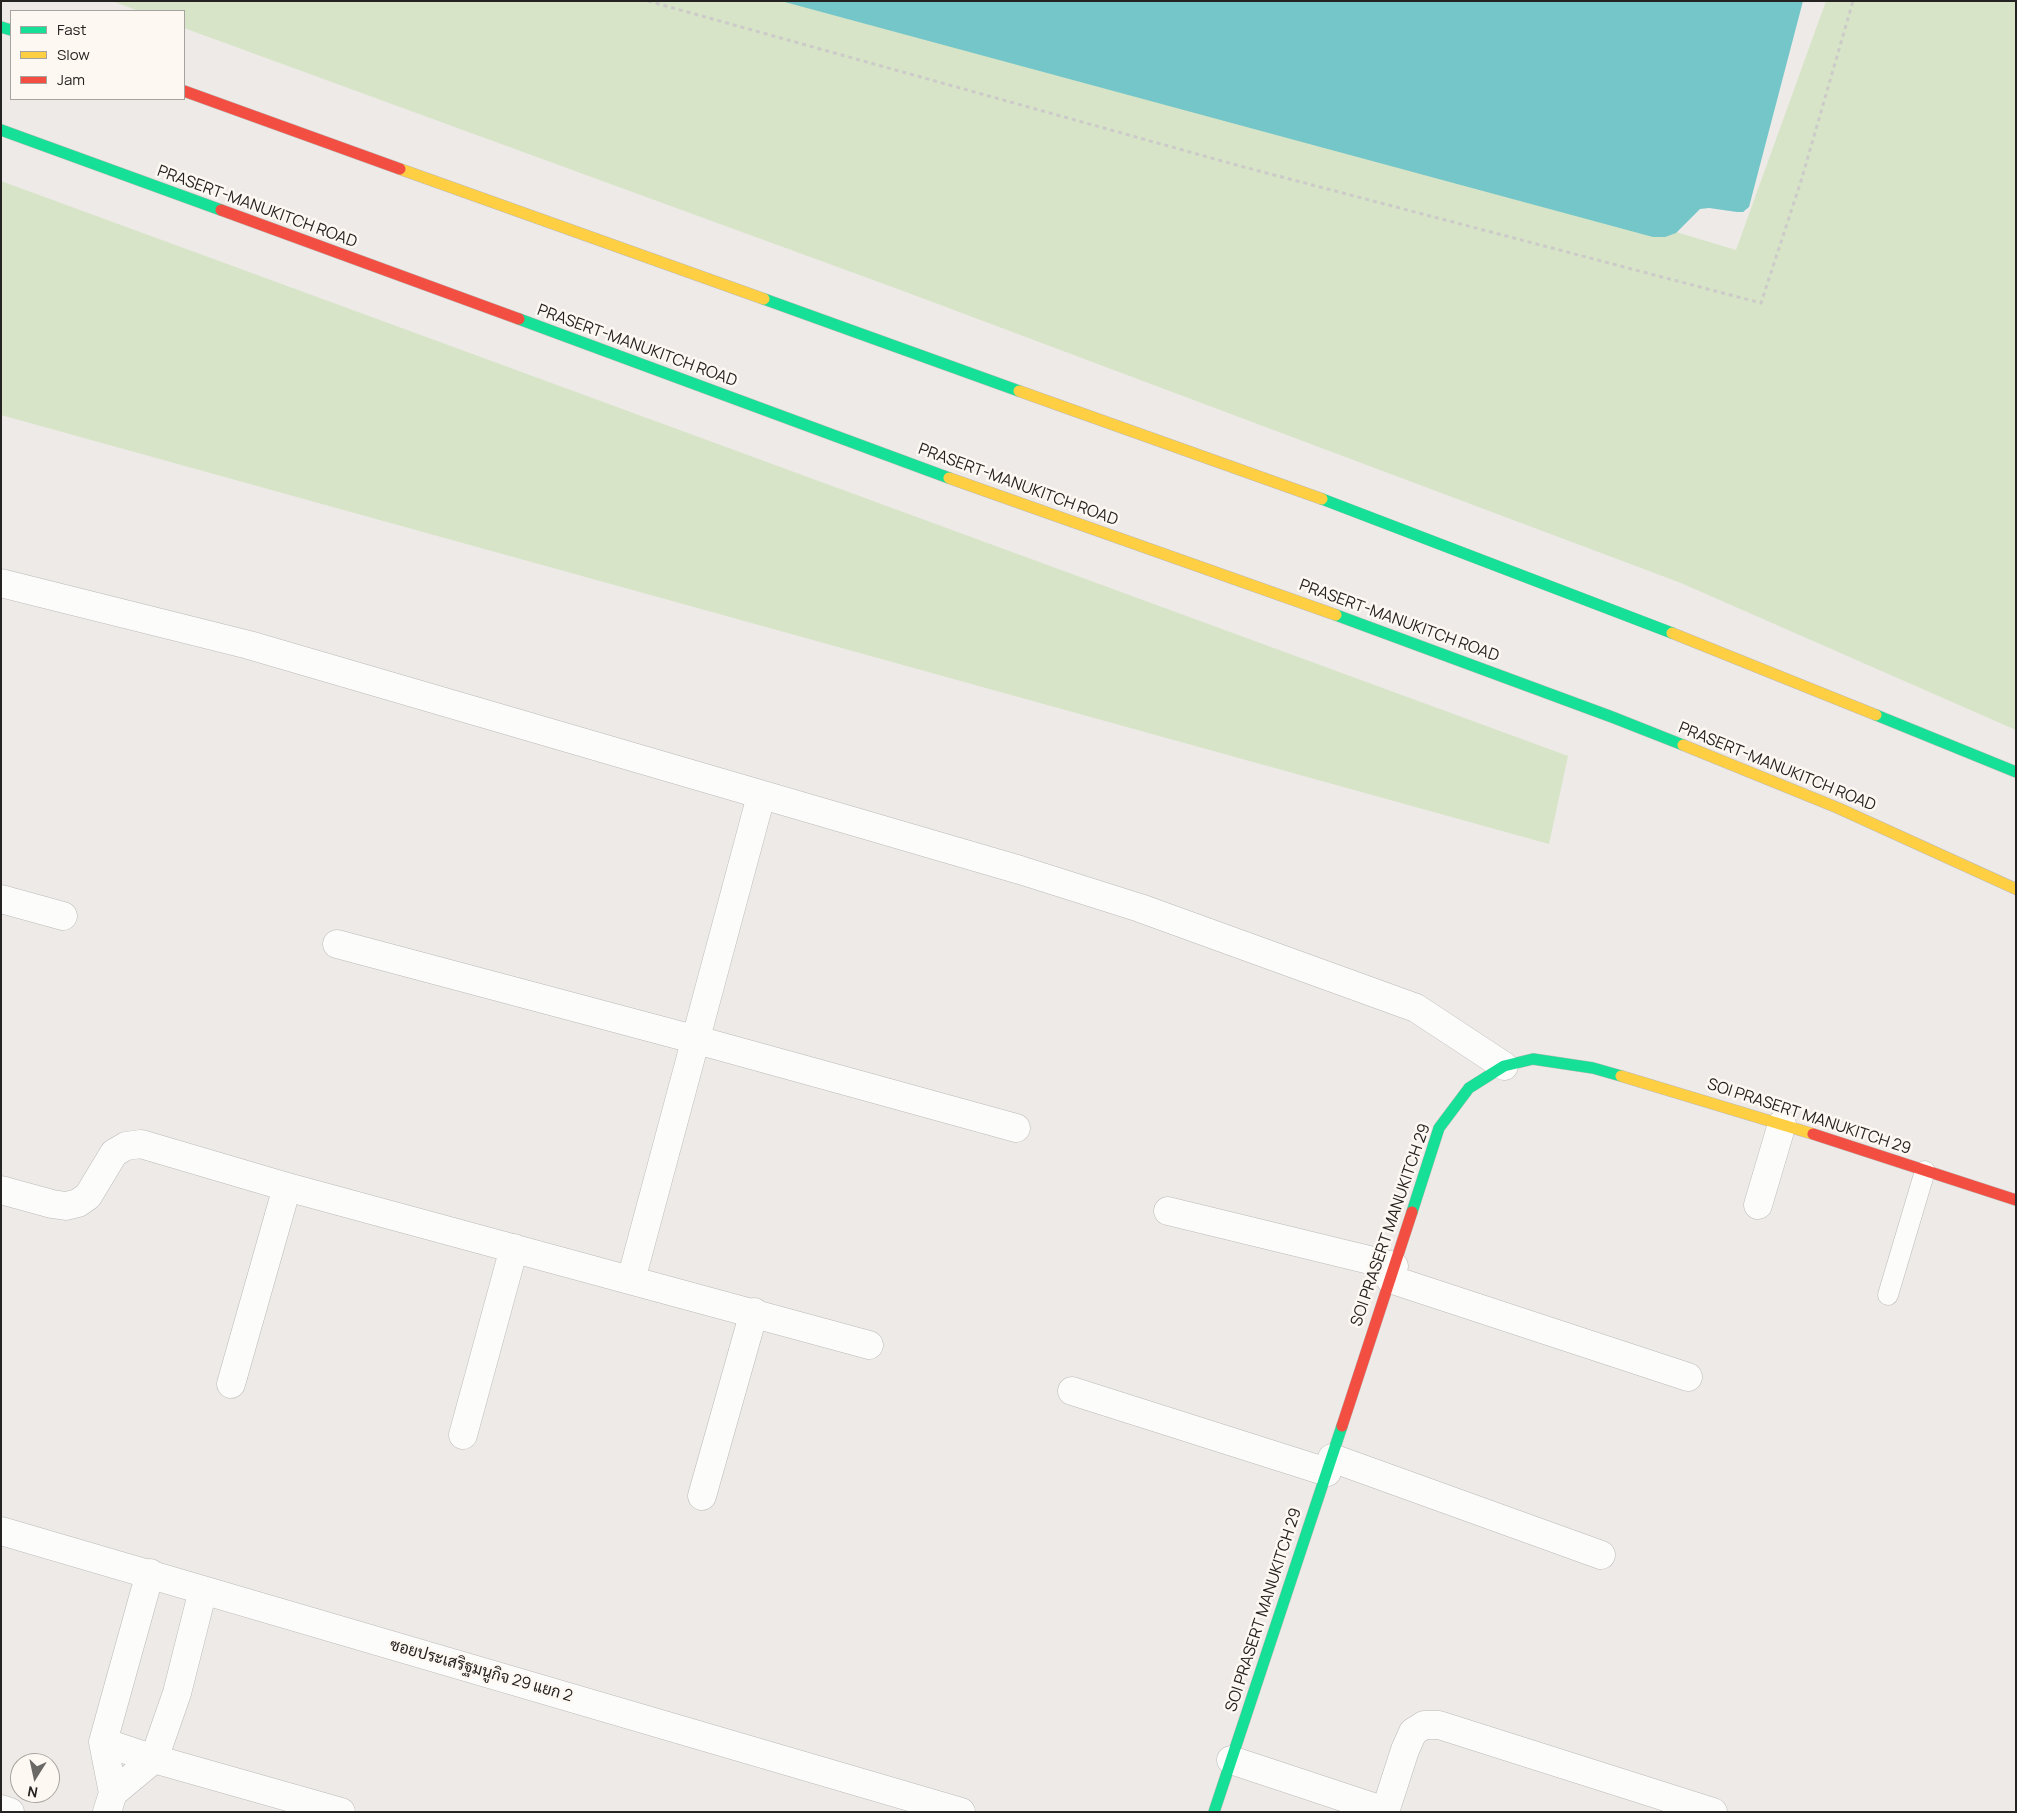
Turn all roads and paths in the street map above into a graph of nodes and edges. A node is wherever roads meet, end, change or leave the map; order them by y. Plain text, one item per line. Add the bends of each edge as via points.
1 (648, 1) edge
2 (1853, 1) edge
3 (185, 91) edge
4 (1, 130) edge
5 (1, 583) edge
6 (2016, 772) edge
7 (762, 796) junction
8 (2016, 889) edge
9 (1, 899) edge
10 (63, 916) dead end
11 (337, 944) dead end
12 (697, 1040) junction
13 (1504, 1066) junction
14 (1782, 1124) junction
15 (1016, 1128) dead end
16 (1925, 1171) junction
17 (287, 1187) junction
18 (1, 1190) edge
19 (2016, 1200) edge
20 (1758, 1205) dead end
21 (1168, 1211) dead end
22 (514, 1248) junction
23 (1392, 1272) junction
24 (631, 1280) junction
25 (1888, 1295) dead end
26 (754, 1312) junction
27 (869, 1345) dead end
28 (1688, 1377) dead end
29 (230, 1384) dead end
30 (1072, 1392) dead end
31 (463, 1435) dead end
32 (1330, 1465) junction
33 (702, 1496) dead end
34 (1, 1531) edge
35 (1601, 1555) dead end
36 (150, 1573) junction
37 (202, 1590) junction
38 (103, 1742) junction
39 (154, 1759) junction
40 (1231, 1760) junction
41 (110, 1802) edge
42 (1, 1809) edge
43 (1385, 1811) edge
44 (10, 1812) edge
45 (341, 1812) edge
46 (961, 1812) edge
47 (1214, 1812) edge
48 (1713, 1812) edge

1 - 2 path via 1240,166 1761,302 1801,181
3 - 6 main road via 1368,516 1740,659
4 - 8 main road, PRASERT-MANUKITCH ROAD via 866,448 1410,641 1820,801
5 - 7 street via 249,645
7 - 12 street
7 - 13 street via 1140,908 1416,1008
9 - 10 street
11 - 12 street
12 - 15 street
12 - 24 street
13 - 14 main road, SOI PRASERT MANUKITCH 29 via 1533,1059 1593,1068
13 - 23 main road, SOI PRASERT MANUKITCH 29 via 1469,1088 1438,1128
14 - 16 main road, SOI PRASERT MANUKITCH 29
14 - 20 street
16 - 19 main road, SOI PRASERT MANUKITCH 29
16 - 25 lane
17 - 18 street via 141,1144 126,1146 114,1153 88,1196 78,1203 66,1206 52,1204
17 - 22 street
17 - 29 street
21 - 23 street
22 - 24 street
22 - 31 street
23 - 28 street
23 - 32 main road, SOI PRASERT MANUKITCH 29
24 - 26 street
26 - 27 street
26 - 33 street
30 - 32 street
32 - 35 street
32 - 40 main road, SOI PRASERT MANUKITCH 29
34 - 36 street, ซอยประเสริฐมนูกิจ 29 แยก 2
36 - 37 street, ซอยประเสริฐมนูกิจ 29 แยก 2
36 - 38 street
37 - 39 street via 177,1693
37 - 46 street, ซอยประเสริฐมนูกิจ 29 แยก 2
38 - 39 street
38 - 41 street
39 - 41 street
39 - 45 street
40 - 43 street
40 - 47 main road, SOI PRASERT MANUKITCH 29
42 - 44 street
43 - 48 street via 1413,1732 1424,1724 1439,1724

